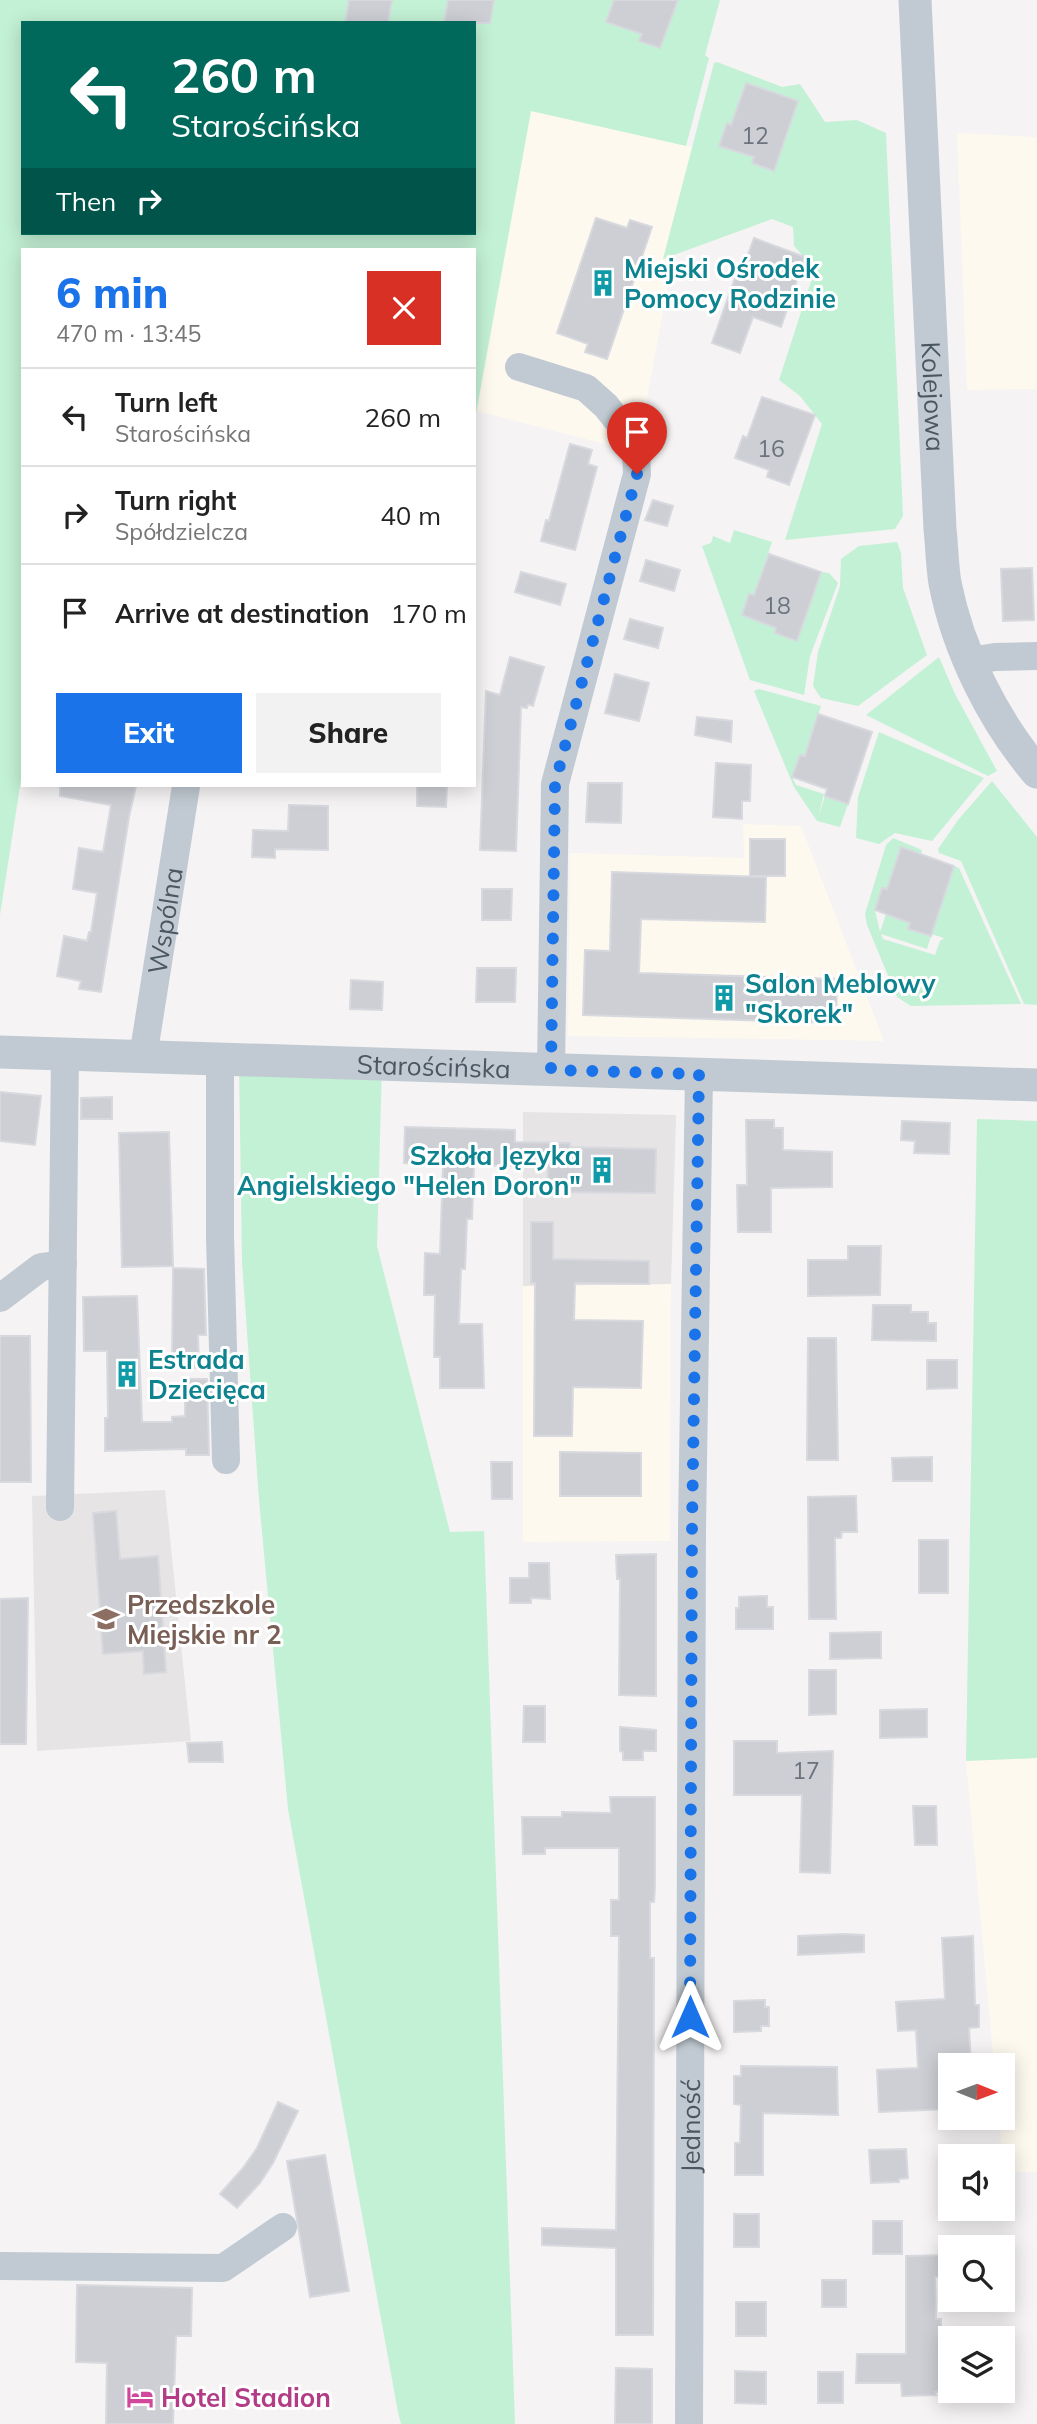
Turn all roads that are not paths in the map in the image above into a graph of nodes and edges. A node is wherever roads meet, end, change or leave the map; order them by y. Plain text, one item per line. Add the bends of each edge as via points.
1 (915, 0) edge
2 (519, 367) dead end
3 (1037, 656) edge
4 (971, 661) junction
5 (1037, 772) edge
6 (186, 787) edge
7 (0, 1052) edge
8 (65, 1054) junction
9 (143, 1057) junction
10 (220, 1059) junction
11 (551, 1070) junction
12 (699, 1074) junction
13 (1037, 1085) edge
14 (63, 1264) junction
15 (0, 1298) edge
16 (226, 1460) dead end
17 (60, 1507) dead end
18 (284, 2227) dead end
19 (0, 2266) edge
20 (688, 2424) edge

1 - 4 street, Kolejowa via 940,529 945,582
2 - 11 street via 586,388 606,406 636,453 637,474 555,784
3 - 4 street
4 - 5 street, Kolejowa via 995,711
6 - 9 street, Wspólna
7 - 8 street, Starościńska
8 - 9 street, Starościńska
8 - 14 street
9 - 10 street, Starościńska
10 - 11 street, Starościńska
10 - 16 street
11 - 12 street, Starościńska
12 - 13 street, Starościńska
12 - 20 street, Jedność
14 - 15 street via 41,1267
14 - 17 street
18 - 19 street via 223,2268

